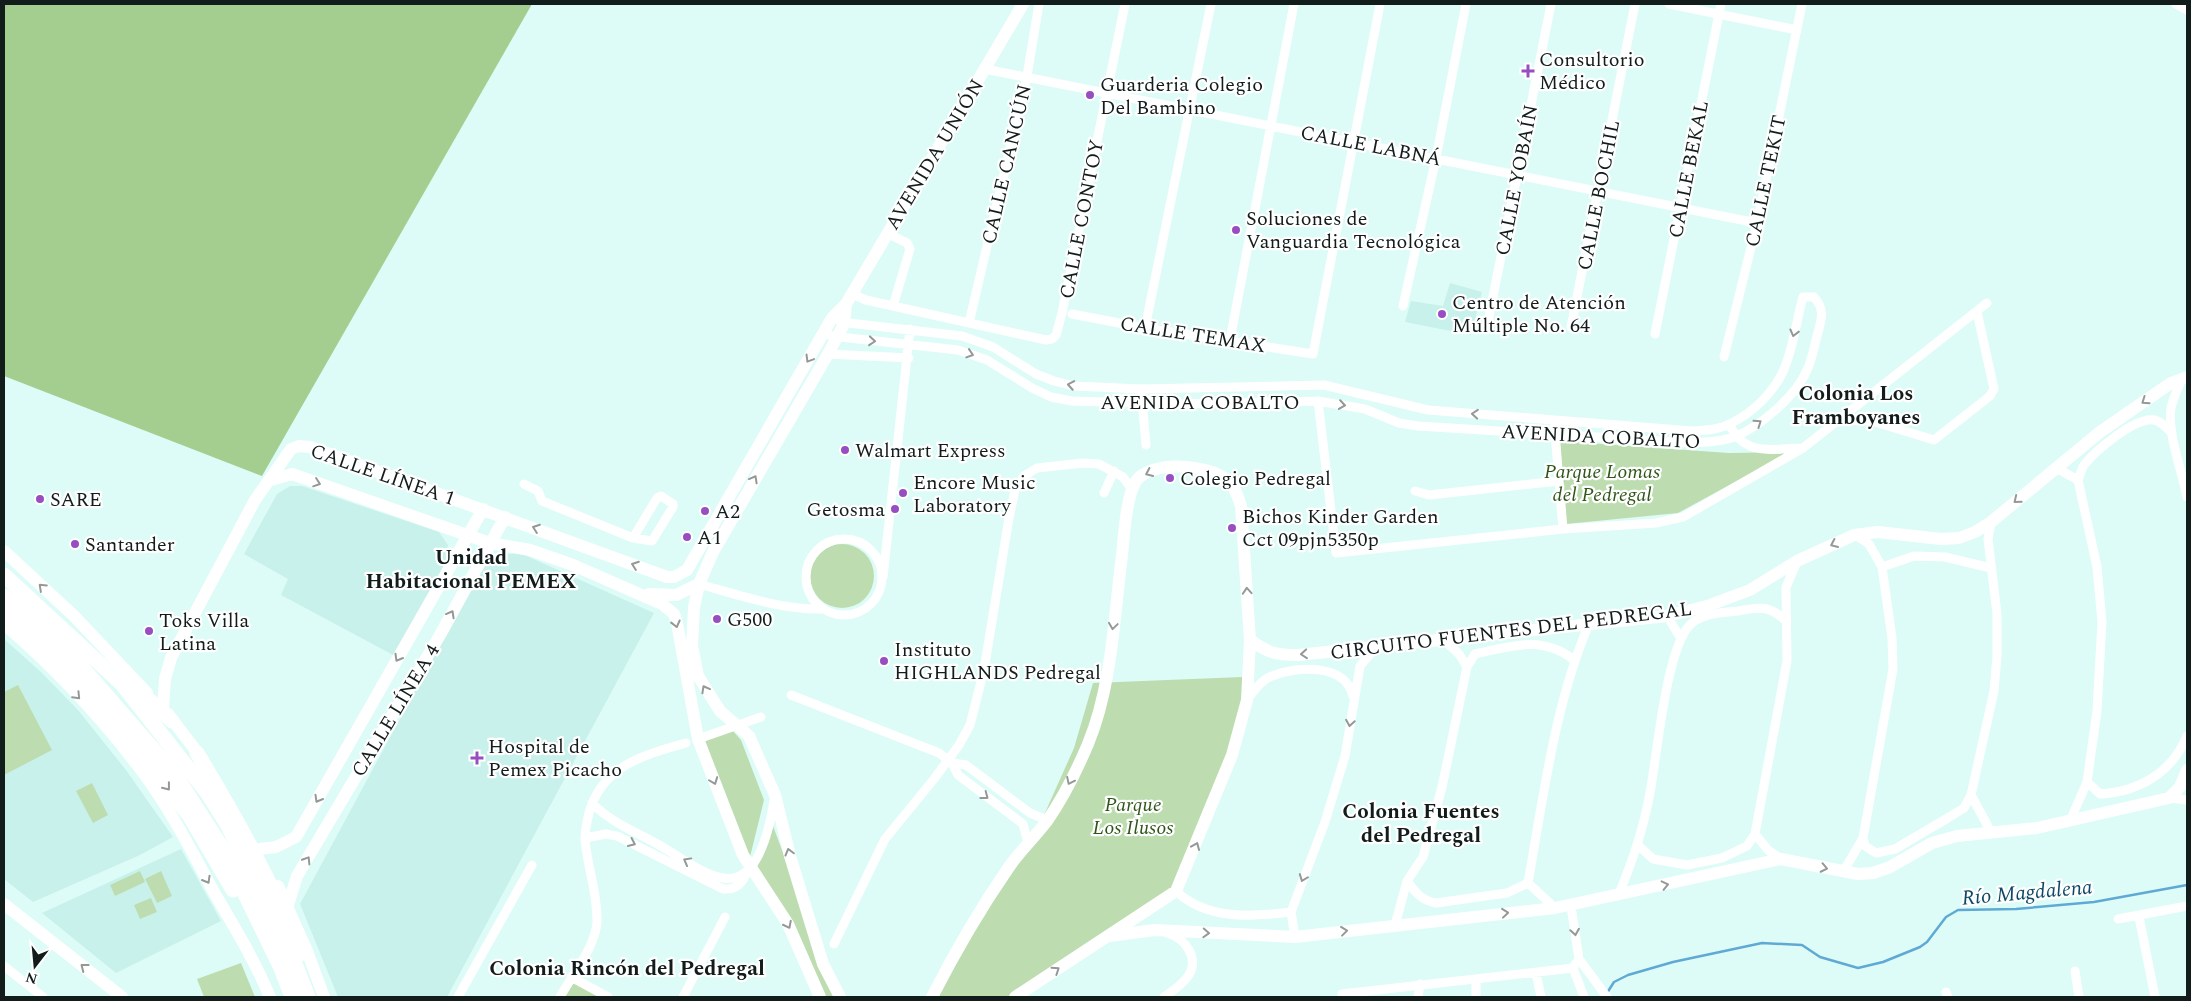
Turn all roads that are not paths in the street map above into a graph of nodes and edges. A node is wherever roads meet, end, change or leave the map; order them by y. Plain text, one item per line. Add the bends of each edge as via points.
1 (1023, 4) edge
2 (1040, 4) edge
3 (1125, 4) edge
4 (1211, 4) edge
5 (1294, 4) edge
6 (1380, 4) edge
7 (1466, 4) edge
8 (1550, 4) edge
9 (1635, 4) edge
10 (1669, 4) edge
11 (1721, 4) edge
12 (1802, 4) edge
13 (2176, 4) edge
14 (2187, 10) edge
15 (1719, 14) junction
16 (1797, 30) junction
17 (985, 69) junction
18 (1027, 76) junction
19 (1107, 92) junction
20 (1189, 108) junction
21 (1269, 124) junction
22 (1353, 141) junction
23 (1436, 158) junction
24 (1517, 175) junction
25 (1599, 191) junction
26 (1680, 208) junction
27 (1757, 223) junction
28 (888, 233) junction
29 (849, 299) junction
30 (1987, 303) dead end
31 (893, 306) junction
32 (1403, 306) dead end
33 (1977, 312) junction
34 (1072, 314) dead end
35 (832, 318) junction
36 (969, 323) junction
37 (844, 324) junction
38 (1487, 327) dead end
39 (1571, 327) dead end
40 (1145, 328) junction
41 (910, 330) junction
42 (824, 333) junction
43 (1655, 334) dead end
44 (837, 338) junction
45 (1230, 340) junction
46 (910, 345) junction
47 (828, 354) junction
48 (908, 358) junction
49 (1724, 358) dead end
50 (2185, 378) edge
51 (1142, 389) junction
52 (1318, 401) junction
53 (1142, 404) junction
54 (1839, 420) junction
55 (1554, 421) junction
56 (1729, 424) junction
57 (2172, 433) junction
58 (1554, 434) junction
59 (1735, 437) junction
60 (1146, 445) dead end
61 (1803, 448) junction
62 (2056, 468) junction
63 (1114, 471) junction
64 (271, 480) junction
65 (2078, 480) junction
66 (1559, 481) junction
67 (524, 484) dead end
68 (1132, 490) junction
69 (1414, 491) dead end
70 (1104, 493) dead end
71 (2187, 497) edge
72 (483, 509) junction
73 (505, 517) junction
74 (1991, 522) junction
75 (1563, 529) junction
76 (1854, 535) junction
77 (468, 536) junction
78 (633, 538) junction
79 (490, 543) junction
80 (582, 545) junction
81 (4, 551) edge
82 (1797, 561) junction
83 (573, 566) junction
84 (1882, 567) junction
85 (1991, 568) junction
86 (681, 574) joint
87 (4, 575) edge
88 (883, 577) junction
89 (4, 584) edge
90 (699, 584) junction
91 (641, 594) junction
92 (4, 596) edge
93 (823, 609) junction
94 (4, 610) edge
95 (1667, 616) junction
96 (1786, 621) junction
97 (4, 624) edge
98 (1589, 624) junction
99 (1680, 637) junction
100 (1250, 640) junction
101 (1444, 640) junction
102 (1376, 647) junction
103 (31, 648) junction
104 (67, 650) junction
105 (1574, 660) junction
106 (1466, 667) junction
107 (90, 690) junction
108 (791, 695) dead end
109 (1247, 700) junction
110 (1353, 700) junction
111 (168, 714) junction
112 (761, 717) dead end
113 (737, 724) junction
114 (2187, 736) edge
115 (692, 741) junction
116 (197, 753) junction
117 (950, 761) junction
118 (2187, 770) edge
119 (2086, 782) junction
120 (775, 795) junction
121 (1971, 795) junction
122 (2169, 798) junction
123 (2187, 800) edge
124 (592, 803) junction
125 (1047, 820) junction
126 (2070, 821) junction
127 (1991, 832) junction
128 (1755, 834) junction
129 (585, 838) junction
130 (1863, 838) junction
131 (1028, 842) junction
132 (660, 846) junction
133 (1639, 846) junction
134 (260, 850) junction
135 (655, 854) junction
136 (1781, 859) junction
137 (532, 865) dead end
138 (749, 871) junction
139 (1843, 872) junction
140 (1407, 881) junction
141 (1528, 883) junction
142 (1176, 891) junction
143 (1618, 896) junction
144 (4, 904) edge
145 (288, 905) junction
146 (1571, 906) junction
147 (2187, 906) edge
148 (1555, 908) junction
149 (1291, 912) junction
150 (725, 917) dead end
151 (2139, 917) junction
152 (2118, 920) dead end
153 (231, 921) junction
154 (1395, 925) junction
155 (1155, 930) junction
156 (1106, 937) junction
157 (1295, 937) junction
158 (834, 944) dead end
159 (307, 951) junction
160 (1579, 959) junction
161 (4, 966) edge
162 (1572, 968) junction
163 (2074, 971) dead end
164 (1536, 973) junction
165 (571, 977) junction
166 (1476, 981) junction
167 (1420, 984) junction
168 (1581, 994) edge
169 (1342, 996) edge
170 (43, 997) edge
171 (122, 997) edge
172 (262, 997) edge
173 (270, 997) edge
174 (287, 997) edge
175 (292, 997) edge
176 (300, 997) edge
177 (308, 997) edge
178 (317, 997) edge
179 (324, 997) edge
180 (329, 997) edge
181 (458, 997) edge
182 (560, 997) edge
183 (608, 997) edge
184 (684, 997) edge
185 (820, 997) edge
186 (840, 997) edge
187 (932, 997) edge
188 (1015, 997) edge
189 (1164, 997) edge
190 (1418, 997) edge
191 (1476, 997) edge
192 (1541, 997) edge
193 (1607, 997) edge
194 (2079, 997) edge
195 (2155, 997) edge

1 - 17 street, AVENIDA UNIÓN
2 - 18 street, CALLE CANCÚN
3 - 19 street, CALLE CONTOY
4 - 20 street
5 - 21 street
6 - 22 street
7 - 23 street
8 - 24 street, CALLE YOBAÍN
9 - 25 street, CALLE BOCHIL
10 - 15 street
11 - 15 street, CALLE BEKAL
12 - 16 street, CALLE TEKIT
13 - 14 street
15 - 16 street
15 - 26 street, CALLE BEKAL
16 - 27 street, CALLE TEKIT
17 - 18 street, CALLE LABNÁ
17 - 28 street, AVENIDA UNIÓN
18 - 19 street, CALLE LABNÁ
18 - 36 street, CALLE CANCÚN
19 - 20 street, CALLE LABNÁ
19 - 36 street, CALLE CONTOY via 1056,335 1046,340
20 - 21 street, CALLE LABNÁ
20 - 40 street
21 - 22 street, CALLE LABNÁ
21 - 45 street
22 - 23 street, CALLE LABNÁ
22 - 45 street, CALLE TEMAX via 1313,354
23 - 24 street, CALLE LABNÁ
23 - 32 street
24 - 25 street, CALLE LABNÁ
24 - 38 street, CALLE YOBAÍN
25 - 26 street, CALLE LABNÁ
25 - 39 street, CALLE BOCHIL
26 - 27 street, CALLE LABNÁ
26 - 43 street, CALLE BEKAL
27 - 49 street, CALLE TEKIT
28 - 29 street, AVENIDA UNIÓN
28 - 31 street via 909,245
29 - 31 street
29 - 35 street, AVENIDA UNIÓN
29 - 37 street, AVENIDA UNIÓN
30 - 33 street
31 - 36 street
33 - 54 street
33 - 54 street via 1994,389 1990,396 1938,438 1926,439 1872,422
34 - 40 street, CALLE TEMAX
35 - 37 street, AVENIDA COBALTO
35 - 42 street, AVENIDA UNIÓN
37 - 41 street, AVENIDA COBALTO
37 - 44 street, AVENIDA UNIÓN
40 - 45 street, CALLE TEMAX
41 - 46 street
51 -> 41 street, AVENIDA COBALTO via 1100,388 1054,381 1036,374 993,347 962,336
42 - 44 street, AVENIDA COBALTO
42 -> 86 street, AVENIDA UNIÓN via 692,563
44 -> 46 street, AVENIDA COBALTO
44 - 47 street, AVENIDA UNIÓN
46 - 48 street
46 -> 53 street, AVENIDA COBALTO via 958,350 987,360 1051,397 1099,404
47 - 48 street
90 -> 47 street, AVENIDA UNIÓN via 713,552
48 - 88 street
50 - 57 street via 2172,406
50 -> 62 street, CIRCUITO FUENTES DEL PEDREGAL via 2171,383 2100,432
51 - 53 street
55 -> 51 street, AVENIDA COBALTO via 1428,410 1324,385
52 - 53 street, AVENIDA COBALTO
52 -> 58 street, AVENIDA COBALTO via 1365,409 1399,423 1418,426
52 - 75 street via 1336,553
53 - 60 street
54 - 61 street
55 - 56 street, AVENIDA COBALTO via 1692,431
55 - 58 street
56 - 59 street
59 -> 56 street, AVENIDA COBALTO via 1759,423 1786,400 1807,371 1822,317 1821,305 1814,297 1802,296 1786,364 1774,388 1756,407
57 - 65 street via 2154,420 2140,421 2084,465
57 - 71 street
58 - 59 street, AVENIDA COBALTO via 1692,443 1718,442
58 - 66 street
59 - 61 street via 1748,448
61 - 75 street via 1683,517 1656,523
62 - 65 street
62 -> 74 street, CIRCUITO FUENTES DEL PEDREGAL
63 - 68 street
63 - 70 street
63 - 117 street via 1099,464 1083,463 1037,468 1024,476 1016,490 978,700 970,725
64 - 72 street, CALLE LÍNEA 1 via 291,449 310,447
64 -> 77 street, CALLE LÍNEA 1 via 292,474
64 - 111 street via 255,500 171,658 165,679
65 - 119 street via 2097,567 2102,622 2097,711
66 - 69 street via 1429,495
66 - 75 street
67 - 78 street via 538,491 542,501
100 -> 68 street via 1241,506 1228,480 1206,468 1162,468 1143,474
68 -> 125 street via 1100,705 1088,743
72 - 73 street, CALLE LÍNEA 1
72 - 77 street, CALLE LÍNEA 4
73 - 79 street, CALLE LÍNEA 4
80 -> 73 street, CALLE LÍNEA 1
74 - 76 street, CIRCUITO FUENTES DEL PEDREGAL via 1959,538 1878,532
74 - 85 street via 1988,538
76 -> 82 street, CIRCUITO FUENTES DEL PEDREGAL
76 - 84 street via 1869,544
77 - 79 street, CALLE LÍNEA 1
77 -> 134 street, CALLE LÍNEA 4 via 296,837 276,847
78 - 78 street via 652,541 673,504 660,496 657,498
79 - 83 street, CALLE LÍNEA 1 via 530,550
145 -> 79 street, CALLE LÍNEA 4 via 297,876 440,635
80 - 83 street via 574,555
86 -> 80 street, CALLE LÍNEA 1 via 667,576
111 -> 81 street via 74,616
82 - 95 street, CIRCUITO FUENTES DEL PEDREGAL via 1750,590
82 - 96 street via 1786,587
83 - 91 street, CALLE LÍNEA 1
84 - 85 street via 1914,556 1945,557
84 - 130 street via 1893,669
85 - 121 street via 1997,614 1994,691
87 - 111 highway via 65,619 115,669
87 - 177 highway via 122,684 206,791 244,858
88 - 93 street via 876,599 857,613 846,615
88 - 93 street via 881,564 864,544 845,538 826,543 815,551 805,575 813,600
89 - 176 highway via 115,688 218,822 285,957
90 - 91 street via 676,595
90 - 93 street via 808,610
113 -> 90 street, AVENIDA UNIÓN via 720,712 698,676 692,646 692,623
91 -> 115 street, CALLE LÍNEA 1 via 674,614
92 - 104 highway
94 - 104 highway
94 - 107 highway
95 - 98 street, CIRCUITO FUENTES DEL PEDREGAL
95 - 99 street
96 - 99 street via 1774,610 1758,608 1702,617 1690,624
96 - 128 street via 1787,661
97 - 103 street
98 - 101 street, CIRCUITO FUENTES DEL PEDREGAL
98 - 105 street
99 - 133 street via 1662,714
102 -> 100 street, CIRCUITO FUENTES DEL PEDREGAL via 1278,655
100 - 109 street
101 - 102 street, CIRCUITO FUENTES DEL PEDREGAL
101 - 106 street via 1459,654
102 - 110 street via 1360,666
103 - 107 highway
103 -> 153 street via 86,705 142,771
104 - 175 highway via 174,773 223,849
105 - 106 street via 1562,650 1552,647 1513,645 1475,654
105 - 141 street via 1545,788
106 - 140 street via 1428,840 1422,858
107 -> 174 highway via 189,815 265,945
108 - 117 street via 939,753
109 - 110 street via 1273,675 1324,670 1338,674 1344,680 1351,689
142 -> 109 street via 1232,755
110 -> 149 street via 1344,756 1325,822
111 - 116 street
112 - 113 street
113 - 115 street
113 - 120 street, AVENIDA UNIÓN via 749,736
114 - 119 street via 2166,770 2141,785 2117,793 2100,794
115 - 124 street via 656,752 620,769 604,780
115 -> 138 street, CALLE LÍNEA 1
116 - 134 street via 212,770
116 - 178 highway via 230,807 284,912
117 - 125 street via 966,765 1030,813
117 -> 131 street via 958,775 1023,824
117 - 158 street via 885,840
118 - 122 street via 2180,787
119 - 126 street
120 - 138 street via 771,821
186 -> 120 street, AVENIDA UNIÓN via 823,964
121 - 127 street
121 - 130 street via 1964,808 1895,849 1876,853 1865,846
122 - 123 street
122 - 126 street
124 - 129 street
124 - 132 street via 603,814
125 - 131 street
126 - 127 street
127 - 139 street via 1932,843 1890,868 1873,873
128 - 133 street via 1747,846 1722,858 1687,864 1653,859
128 - 136 street via 1768,850
129 -> 135 street via 617,836
129 - 165 street via 596,897 597,924
130 - 139 street
131 - 187 street via 962,941
132 - 135 street
138 -> 132 street via 732,878 721,878
133 - 143 street
134 - 145 street
135 - 138 street via 723,888 732,889 740,885
136 -> 139 street
143 -> 136 street
137 - 181 street
138 -> 185 street, CALLE LÍNEA 1 via 771,895 788,924
140 - 141 street via 1417,896 1436,903 1508,893
140 - 154 street
141 - 148 street
142 - 149 street via 1188,903 1238,917
142 - 156 street
143 - 146 street
171 -> 144 street
145 - 159 street
146 - 148 street
146 -> 160 street
147 - 151 street
154 -> 148 street
149 - 157 street
150 - 184 street
151 - 152 street
151 - 195 street
153 - 172 street
153 - 173 street
157 -> 154 street
155 - 156 street
155 -> 157 street
155 - 189 street via 1179,938 1193,960 1192,970 1181,986
188 -> 156 street
159 - 179 street
159 - 180 street
160 - 162 street
160 - 193 street
161 - 170 street
162 - 164 street
162 - 168 street
163 - 194 street
164 - 166 street
164 - 192 street
165 - 182 street
165 - 183 street
166 - 167 street
166 - 191 street
167 - 169 street
167 - 190 street

